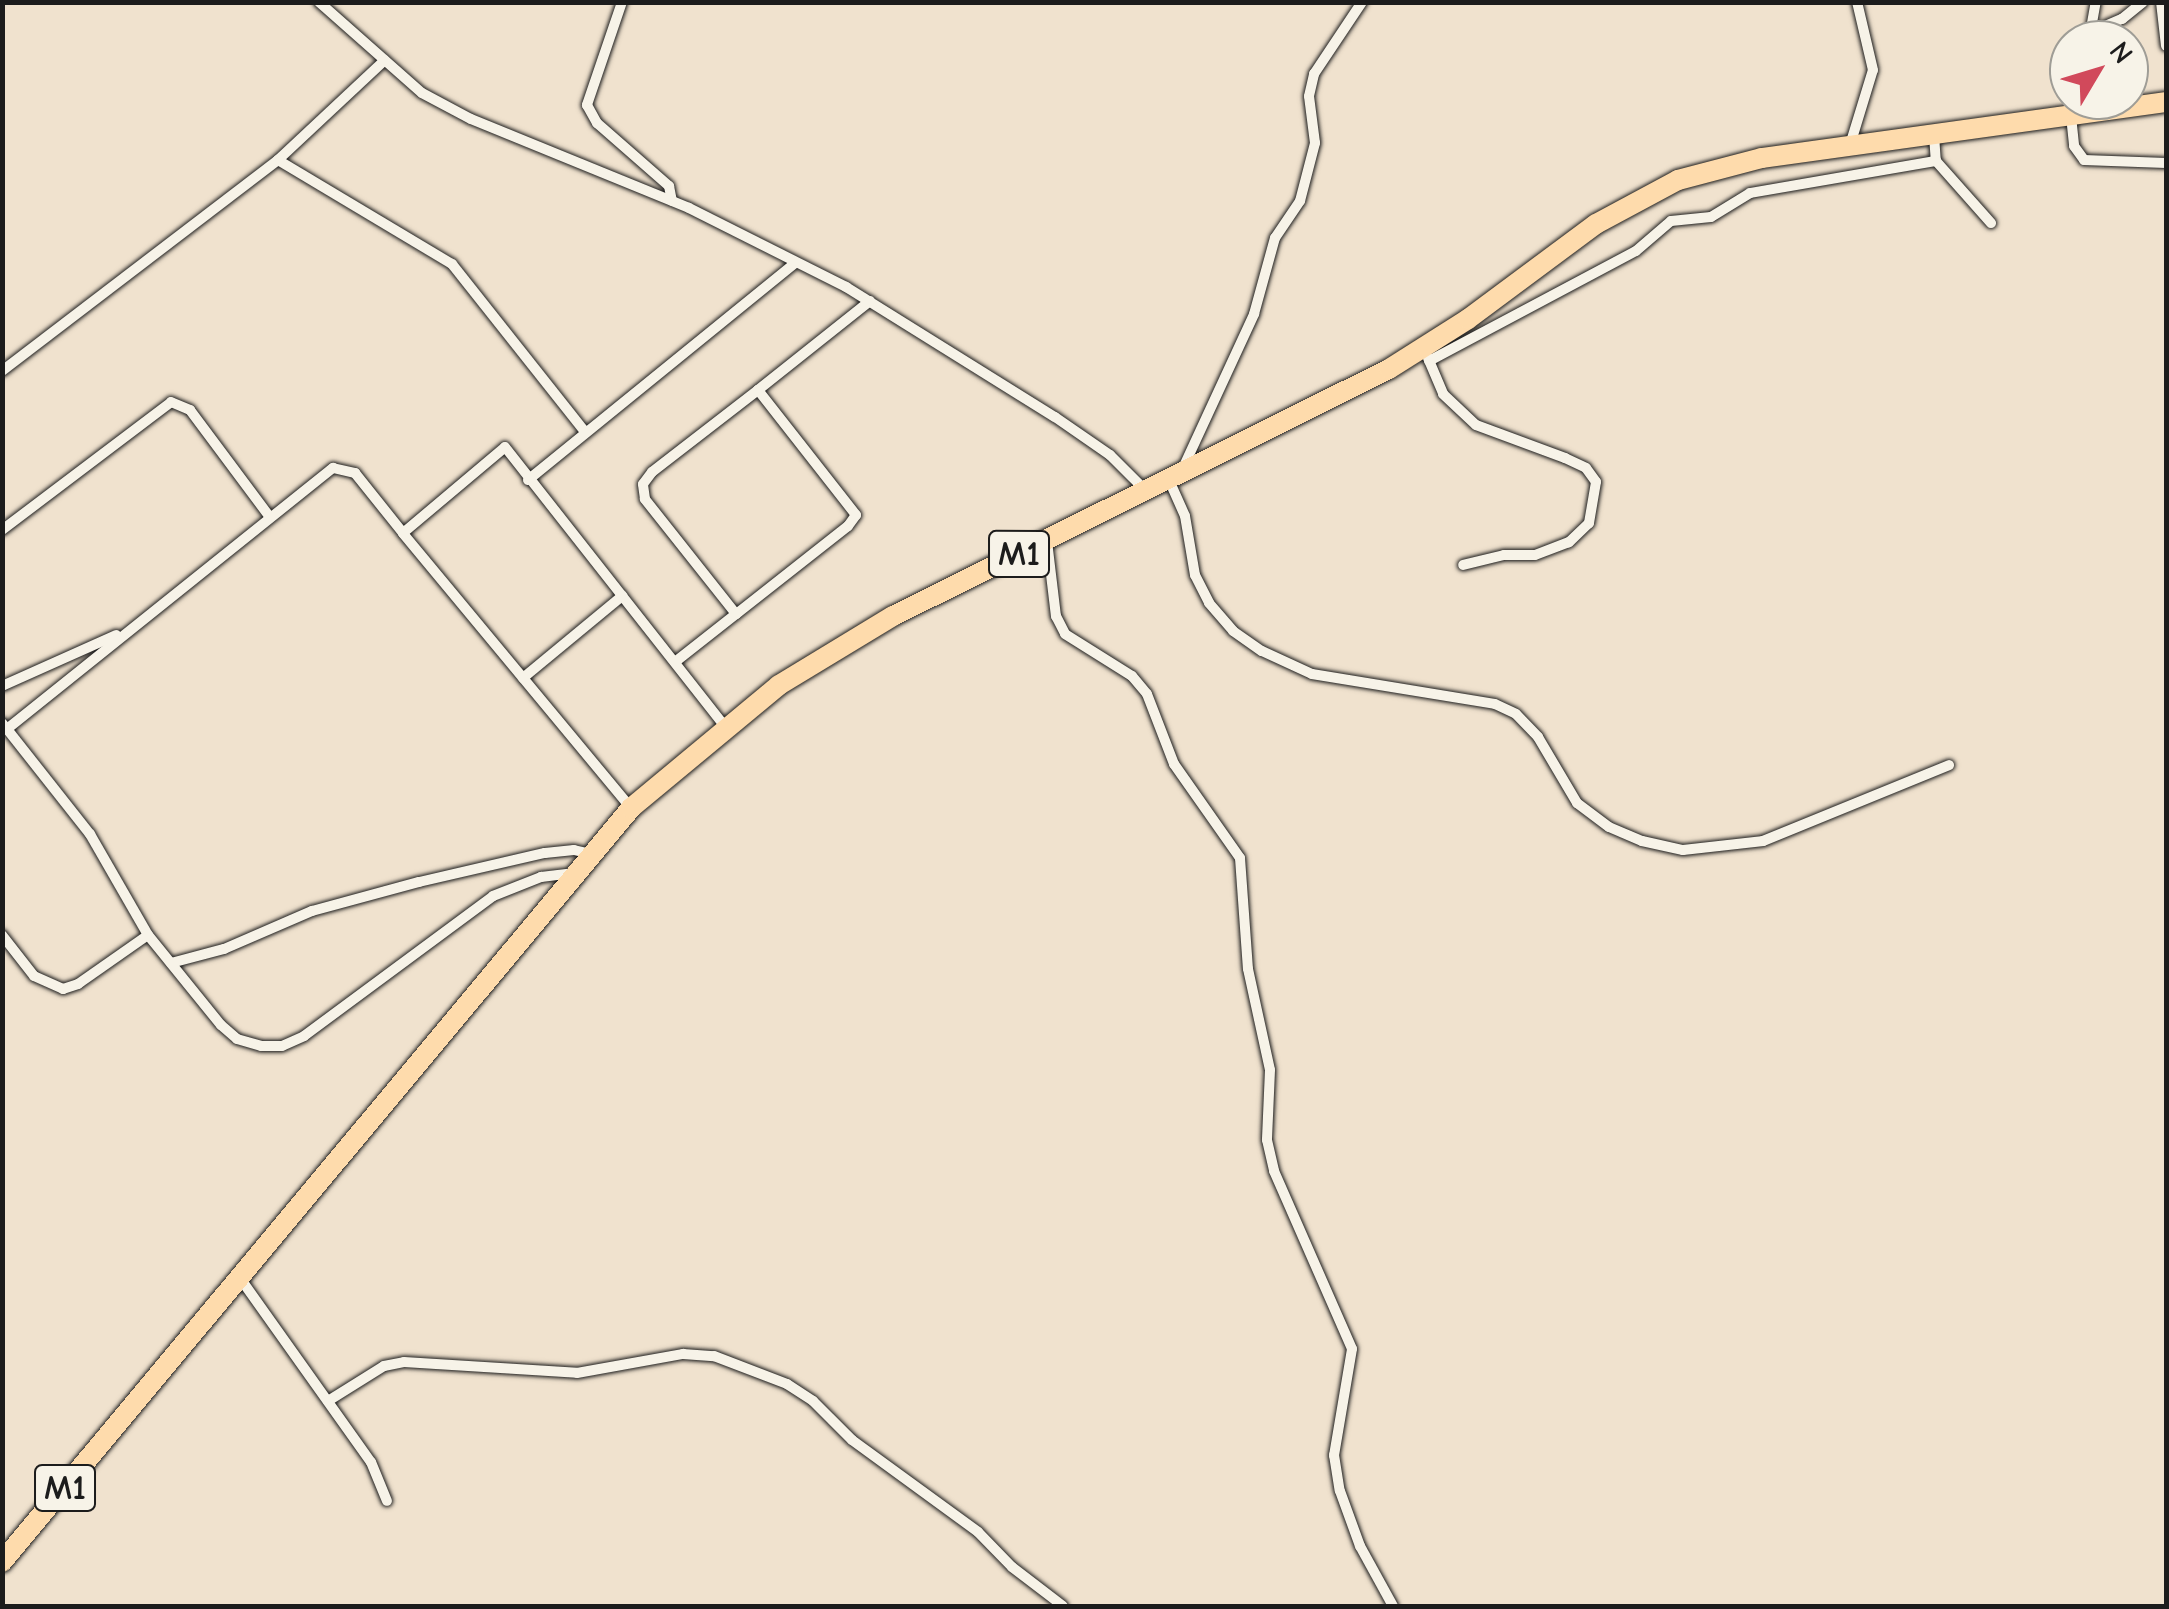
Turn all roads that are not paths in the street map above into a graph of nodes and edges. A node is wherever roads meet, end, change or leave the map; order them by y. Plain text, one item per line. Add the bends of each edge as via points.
1 (319, 2) edge
2 (622, 2) edge
3 (1362, 2) edge
4 (1857, 2) edge
5 (2143, 2) edge
6 (2161, 2) edge
7 (2118, 20) edge
8 (2166, 46) edge
9 (385, 60) junction
10 (2049, 114) edge
11 (2075, 120) edge
12 (1934, 134) junction
13 (1850, 146) junction
14 (278, 160) junction
15 (1936, 162) junction
16 (2166, 163) edge
17 (672, 201) junction
18 (1992, 223) dead end
19 (795, 263) junction
20 (870, 301) junction
21 (1427, 354) junction
22 (2, 371) edge
23 (758, 390) junction
24 (586, 432) junction
25 (1175, 477) junction
26 (528, 480) junction
27 (1146, 491) junction
28 (269, 516) junction
29 (2, 530) edge
30 (403, 532) junction
31 (1047, 541) junction
32 (1463, 565) dead end
33 (622, 596) junction
34 (736, 614) junction
35 (131, 628) junction
36 (675, 662) junction
37 (523, 678) junction
38 (2, 686) edge
39 (5, 726) edge
40 (725, 726) junction
41 (1949, 765) dead end
42 (631, 808) junction
43 (593, 854) junction
44 (578, 873) junction
45 (148, 934) junction
46 (2, 935) edge
47 (171, 963) junction
48 (240, 1278) junction
49 (328, 1401) junction
50 (388, 1501) dead end
51 (2, 1562) edge
52 (1063, 1606) edge
53 (1393, 1606) edge

1 - 9 street
2 - 17 street via 587,105 597,123 669,186
3 - 25 street via 1314,74 1309,96 1315,143 1300,201 1275,238 1254,314
4 - 13 street via 1873,70
5 - 7 street
6 - 8 street
9 - 14 street
9 - 17 street via 422,93 471,119
10 - 12 highway, M1
11 - 16 street via 2074,146 2084,160
12 - 13 highway, M1
12 - 15 street
13 - 21 highway, M1 via 1716,167 1665,186 1596,224
14 - 22 street
14 - 24 street via 452,264
15 - 18 street
15 - 21 street via 1750,193 1711,217 1671,221 1636,251
17 - 19 street
19 - 20 street
19 - 24 street
20 - 23 street
20 - 27 street via 1110,455
21 - 25 highway, M1
21 - 32 street via 1443,394 1476,426 1565,458 1596,482 1594,512 1570,542 1534,555
23 - 34 street via 644,484 645,498
23 - 34 street via 856,515
24 - 26 street
25 - 27 highway, M1
25 - 41 street via 1195,575 1233,630 1312,674 1495,704 1516,714 1578,803 1642,841 1682,850 1763,841
26 - 30 street via 504,448
26 - 33 street
27 - 31 highway, M1
28 - 29 street via 190,410 170,402
28 - 30 street via 332,468 344,467
28 - 35 street
30 - 37 street
31 - 40 highway, M1 via 836,648
31 - 53 street via 1064,634 1117,665 1147,694 1174,764 1240,858 1248,969 1270,1070 1267,1140 1274,1171 1352,1349 1334,1454 1360,1546
33 - 36 street
33 - 37 street
34 - 36 street
35 - 38 street
35 - 39 street
36 - 40 street
37 - 42 street
39 - 45 street via 90,834
40 - 42 highway, M1
42 - 43 highway, M1
43 - 44 highway, M1
43 - 47 street via 546,853 419,882 312,911 224,949
44 - 47 street via 541,877 473,908 282,1046 237,1038
44 - 48 highway, M1
45 - 46 street via 63,989 34,976
45 - 47 street
48 - 49 street
48 - 51 highway, M1
49 - 50 street via 371,1462
49 - 52 street via 384,1366 404,1362 576,1373 683,1354 714,1356 788,1384 812,1401

